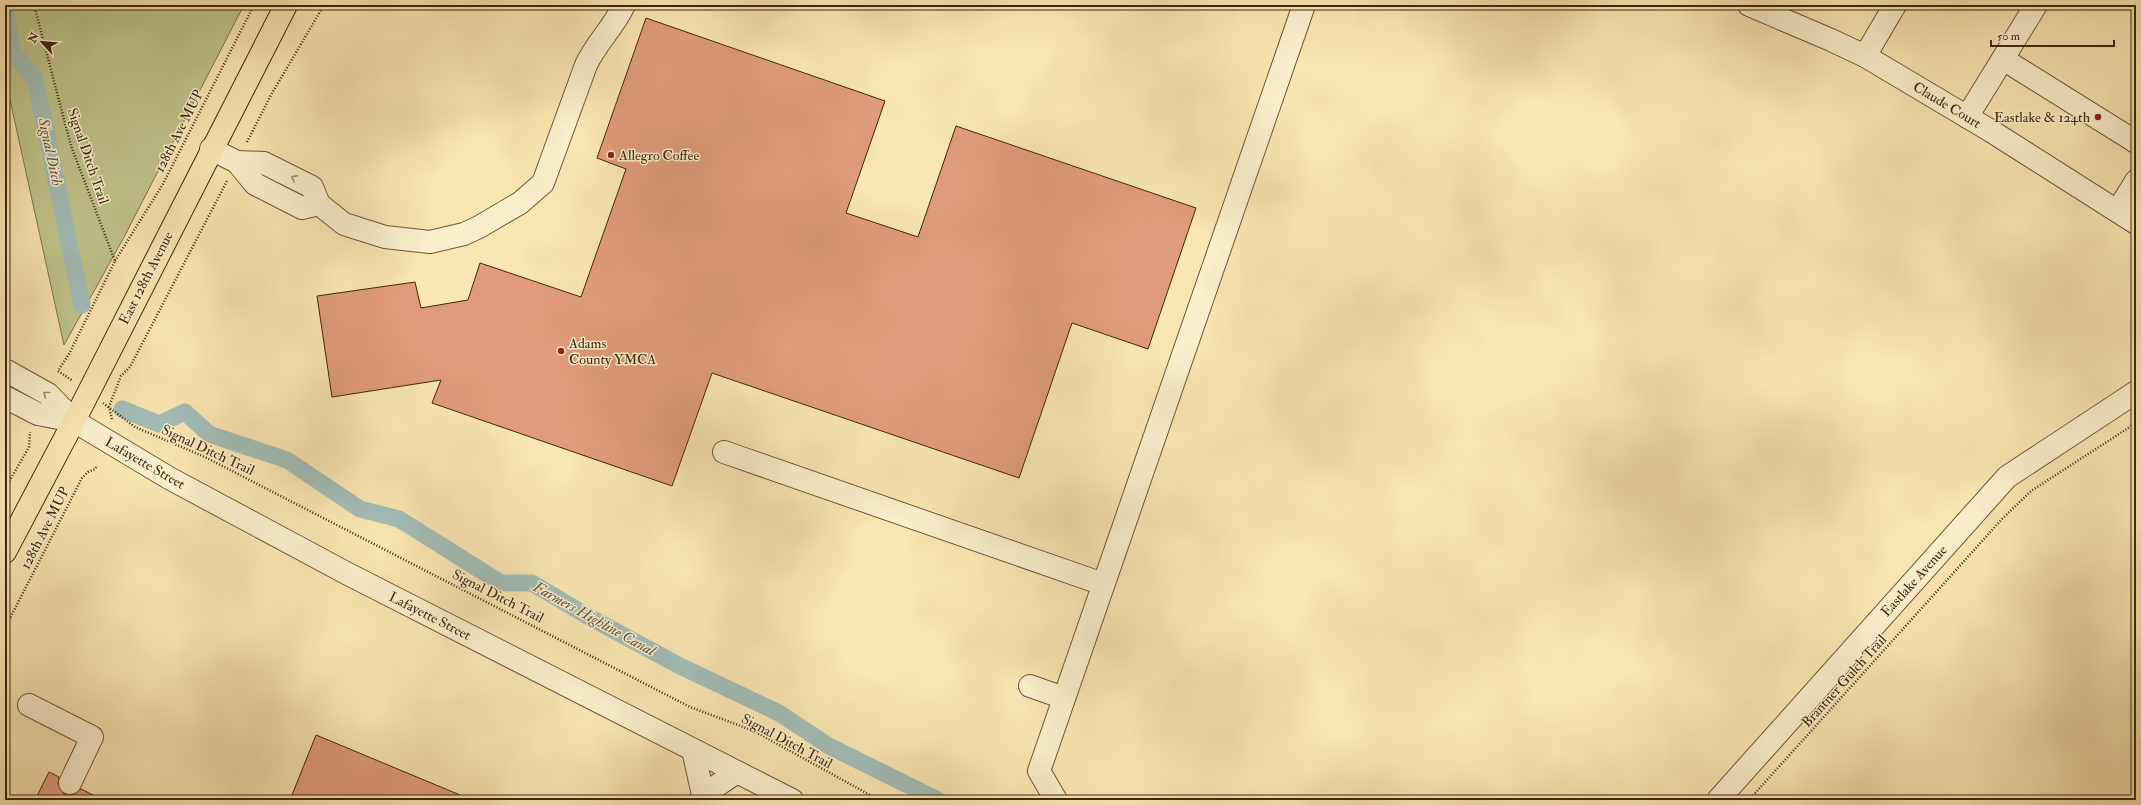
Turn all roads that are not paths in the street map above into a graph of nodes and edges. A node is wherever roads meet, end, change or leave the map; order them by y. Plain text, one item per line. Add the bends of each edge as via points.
1 (286, 5) edge
2 (624, 5) edge
3 (1304, 5) edge
4 (1749, 5) edge
5 (1895, 5) edge
6 (2036, 5) edge
7 (1865, 56) junction
8 (2002, 59) junction
9 (1967, 117) junction
10 (2136, 142) edge
11 (212, 149) junction
12 (2136, 181) edge
13 (2118, 210) junction
14 (2136, 223) edge
15 (5, 370) edge
16 (2136, 392) edge
17 (5, 397) edge
18 (74, 421) junction
19 (724, 452) dead end
20 (5, 552) edge
21 (1103, 584) junction
22 (1030, 686) dead end
23 (1064, 698) junction
24 (29, 705) dead end
25 (693, 750) junction
26 (737, 772) junction
27 (70, 783) dead end
28 (702, 798) edge
29 (792, 800) edge
30 (1056, 800) edge
31 (1718, 800) edge

1 - 11 main road, East 128th Avenue
2 - 11 street via 618,18 588,59 543,183 520,203 492,221 464,234 430,242 385,237 344,224 319,204 312,187 264,163 237,162
3 - 21 street
4 - 7 street, Claude Court
5 - 7 street
6 - 8 street
7 - 9 street, Claude Court
8 - 9 street
8 - 10 street
9 - 13 street, Claude Court
11 - 18 main road, East 128th Avenue
12 - 13 street
13 - 14 street, Claude Court
18 -> 15 street, Lafayette Street via 48,394
16 - 31 street, Eastlake Avenue via 2007,477
17 - 18 street, Lafayette Street via 38,414
18 - 20 main road, East 128th Avenue
18 - 25 street, Lafayette Street via 169,478 348,574
19 - 21 street
21 - 23 street
22 - 23 street
23 - 30 street via 1039,771
24 - 27 street via 92,737
25 - 26 street, Lafayette Street
25 - 28 street
26 - 28 street
26 - 29 street, Lafayette Street

